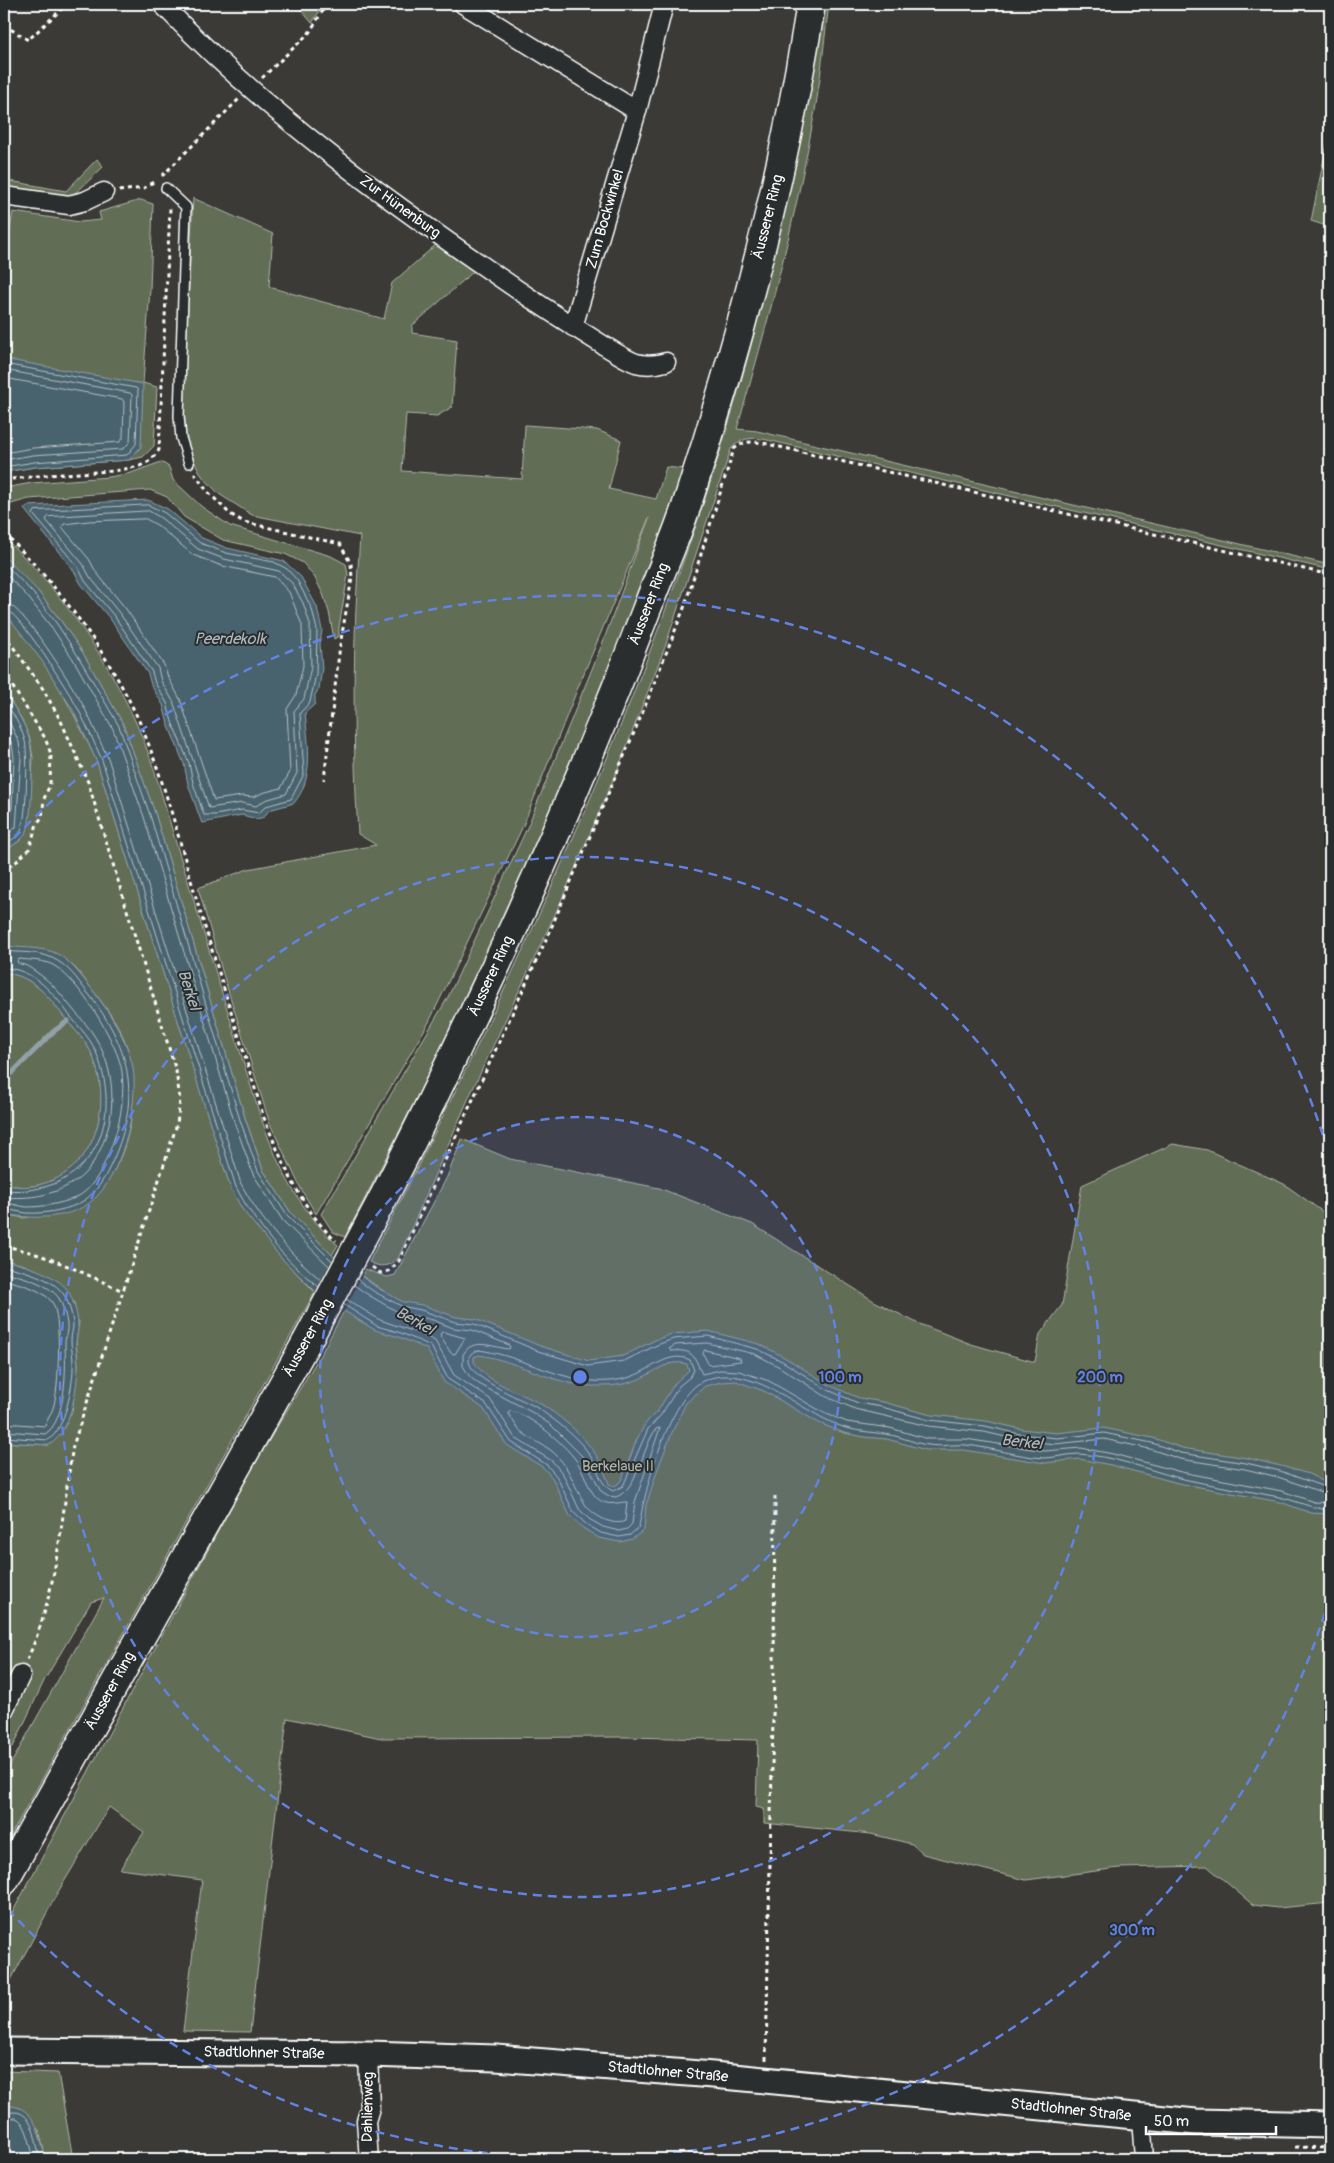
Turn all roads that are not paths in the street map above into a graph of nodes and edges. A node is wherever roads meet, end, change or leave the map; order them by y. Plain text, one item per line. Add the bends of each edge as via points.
1 (162, 4) edge
2 (463, 4) edge
3 (664, 4) edge
4 (811, 4) edge
5 (637, 111) junction
6 (166, 188) road end
7 (104, 192) road end
8 (4, 196) edge
9 (573, 327) junction
10 (666, 362) dead end
11 (190, 463) road end
12 (20, 1675) road end
13 (4, 1710) edge
14 (4, 1881) edge
15 (4, 2051) edge
16 (368, 2054) junction
17 (1141, 2117) junction
18 (1330, 2125) edge
19 (369, 2159) edge
20 (1144, 2159) edge

1 - 9 street, Zur Hünenburg via 237,77 359,176 468,256
2 - 5 street
3 - 5 street, Zum Bockwinkel
4 - 14 main road, Äusserer Ring, bridge via 788,130 761,248 685,510 621,679 551,844 431,1105 382,1200 306,1344
5 - 9 street, Zum Bockwinkel
6 - 11 lane via 186,207 179,416 181,438
7 - 8 street via 69,205
9 - 10 street, Zur Hünenburg via 636,363 652,366
12 - 13 street
15 - 16 street, Stadtlohner Straße
16 - 17 street, Stadtlohner Straße via 496,2058 765,2080
16 - 19 street, Dahlienweg via 370,2108 366,2121
17 - 18 street, Stadtlohner Straße via 1196,2122
17 - 20 street

